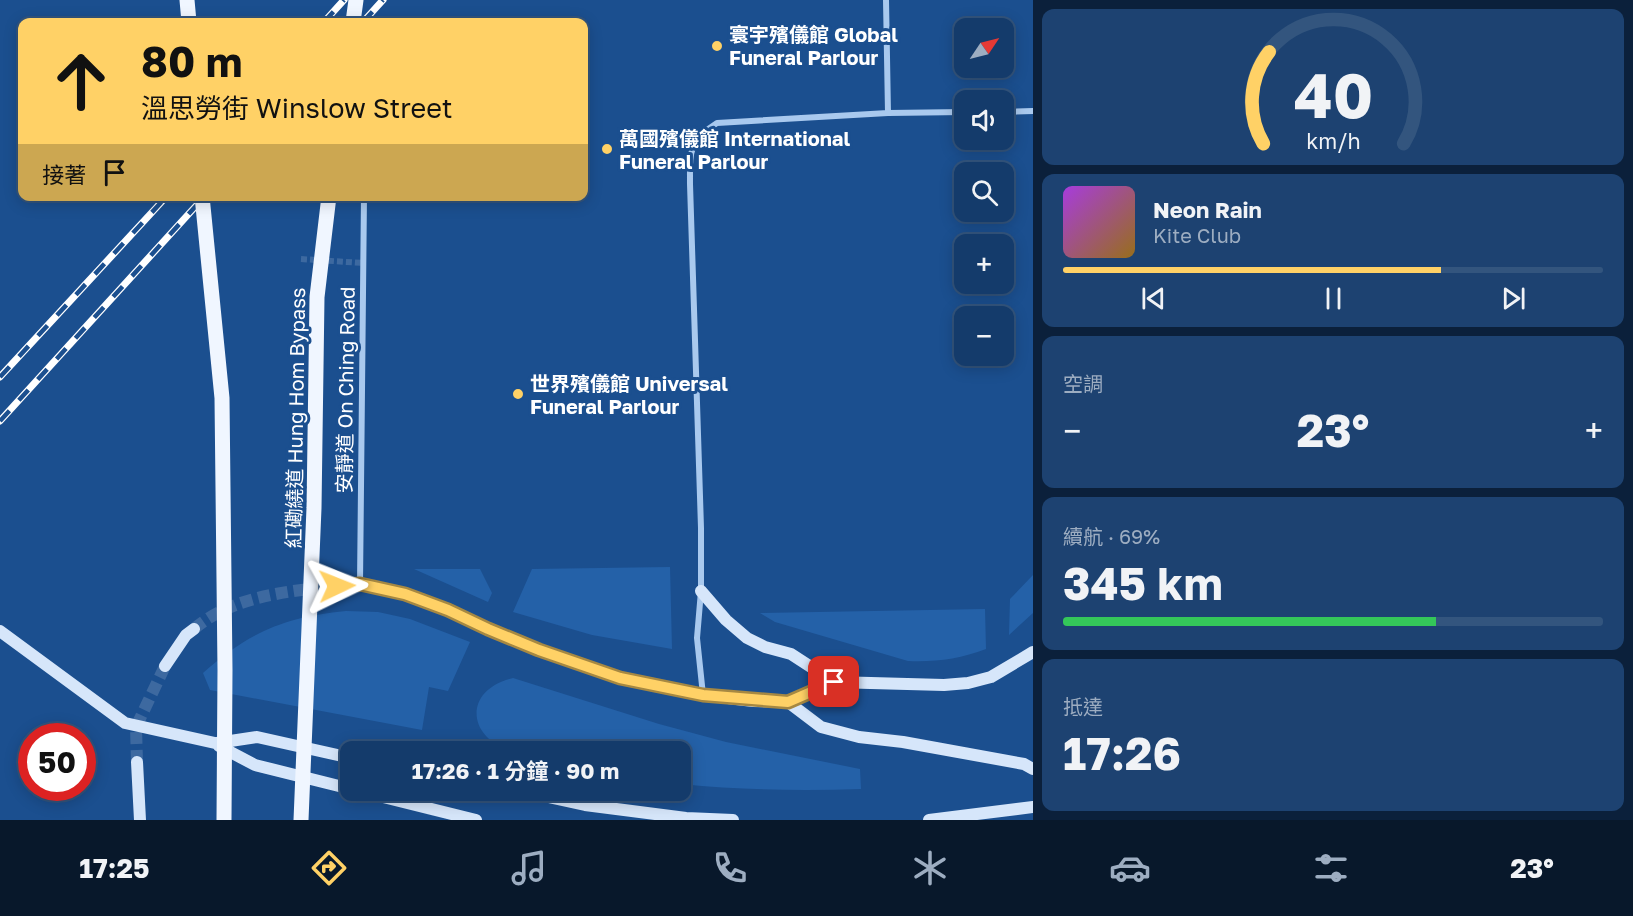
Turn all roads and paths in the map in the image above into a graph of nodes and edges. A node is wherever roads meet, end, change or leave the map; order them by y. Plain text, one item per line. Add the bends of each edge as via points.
1 (187, 0) edge
2 (356, 0) edge
3 (886, 0) edge
4 (189, 18) edge
5 (354, 18) edge
6 (1033, 111) edge
7 (954, 112) edge
8 (1014, 112) edge
9 (888, 113) junction
10 (202, 201) edge
11 (328, 201) edge
12 (363, 201) edge
13 (360, 584) junction
14 (337, 586) tunnel mouth
15 (701, 591) junction
16 (194, 628) tunnel mouth
17 (0, 631) edge
18 (1033, 652) edge
19 (165, 666) tunnel mouth
20 (834, 682) junction
21 (703, 695) junction
22 (788, 702) junction
23 (215, 743) junction
24 (340, 756) edge
25 (137, 762) tunnel mouth
26 (1033, 769) edge
27 (340, 786) edge
28 (400, 801) edge
29 (567, 801) edge
30 (1033, 807) edge
31 (140, 820) edge
32 (224, 820) edge
33 (302, 820) edge
34 (475, 820) edge
35 (733, 820) edge
36 (929, 820) edge

1 - 4 main road
2 - 5 main road
3 - 9 street
6 - 8 street
7 - 9 street
9 - 15 street via 717,123 701,133 691,149
10 - 32 main road, bridge via 222,398
11 - 33 main road, 紅磡繞道 Hung Hom Bypass, bridge via 317,297 314,508
12 - 13 street, 安靜道 On Ching Road
13 - 14 main road
13 - 21 main road via 405,594 539,650 620,678
15 - 20 main road via 747,638 791,654
15 - 21 street via 697,638
16 - 19 main road
17 - 23 main road, bridge via 125,723
18 - 20 main road via 991,677 968,683
20 - 22 main road
21 - 22 main road
22 - 26 main road via 821,728 1024,764
23 - 24 main road, bridge via 257,737
23 - 27 main road, bridge via 255,765
25 - 31 main road
28 - 34 main road
29 - 35 main road via 686,818
30 - 36 main road

